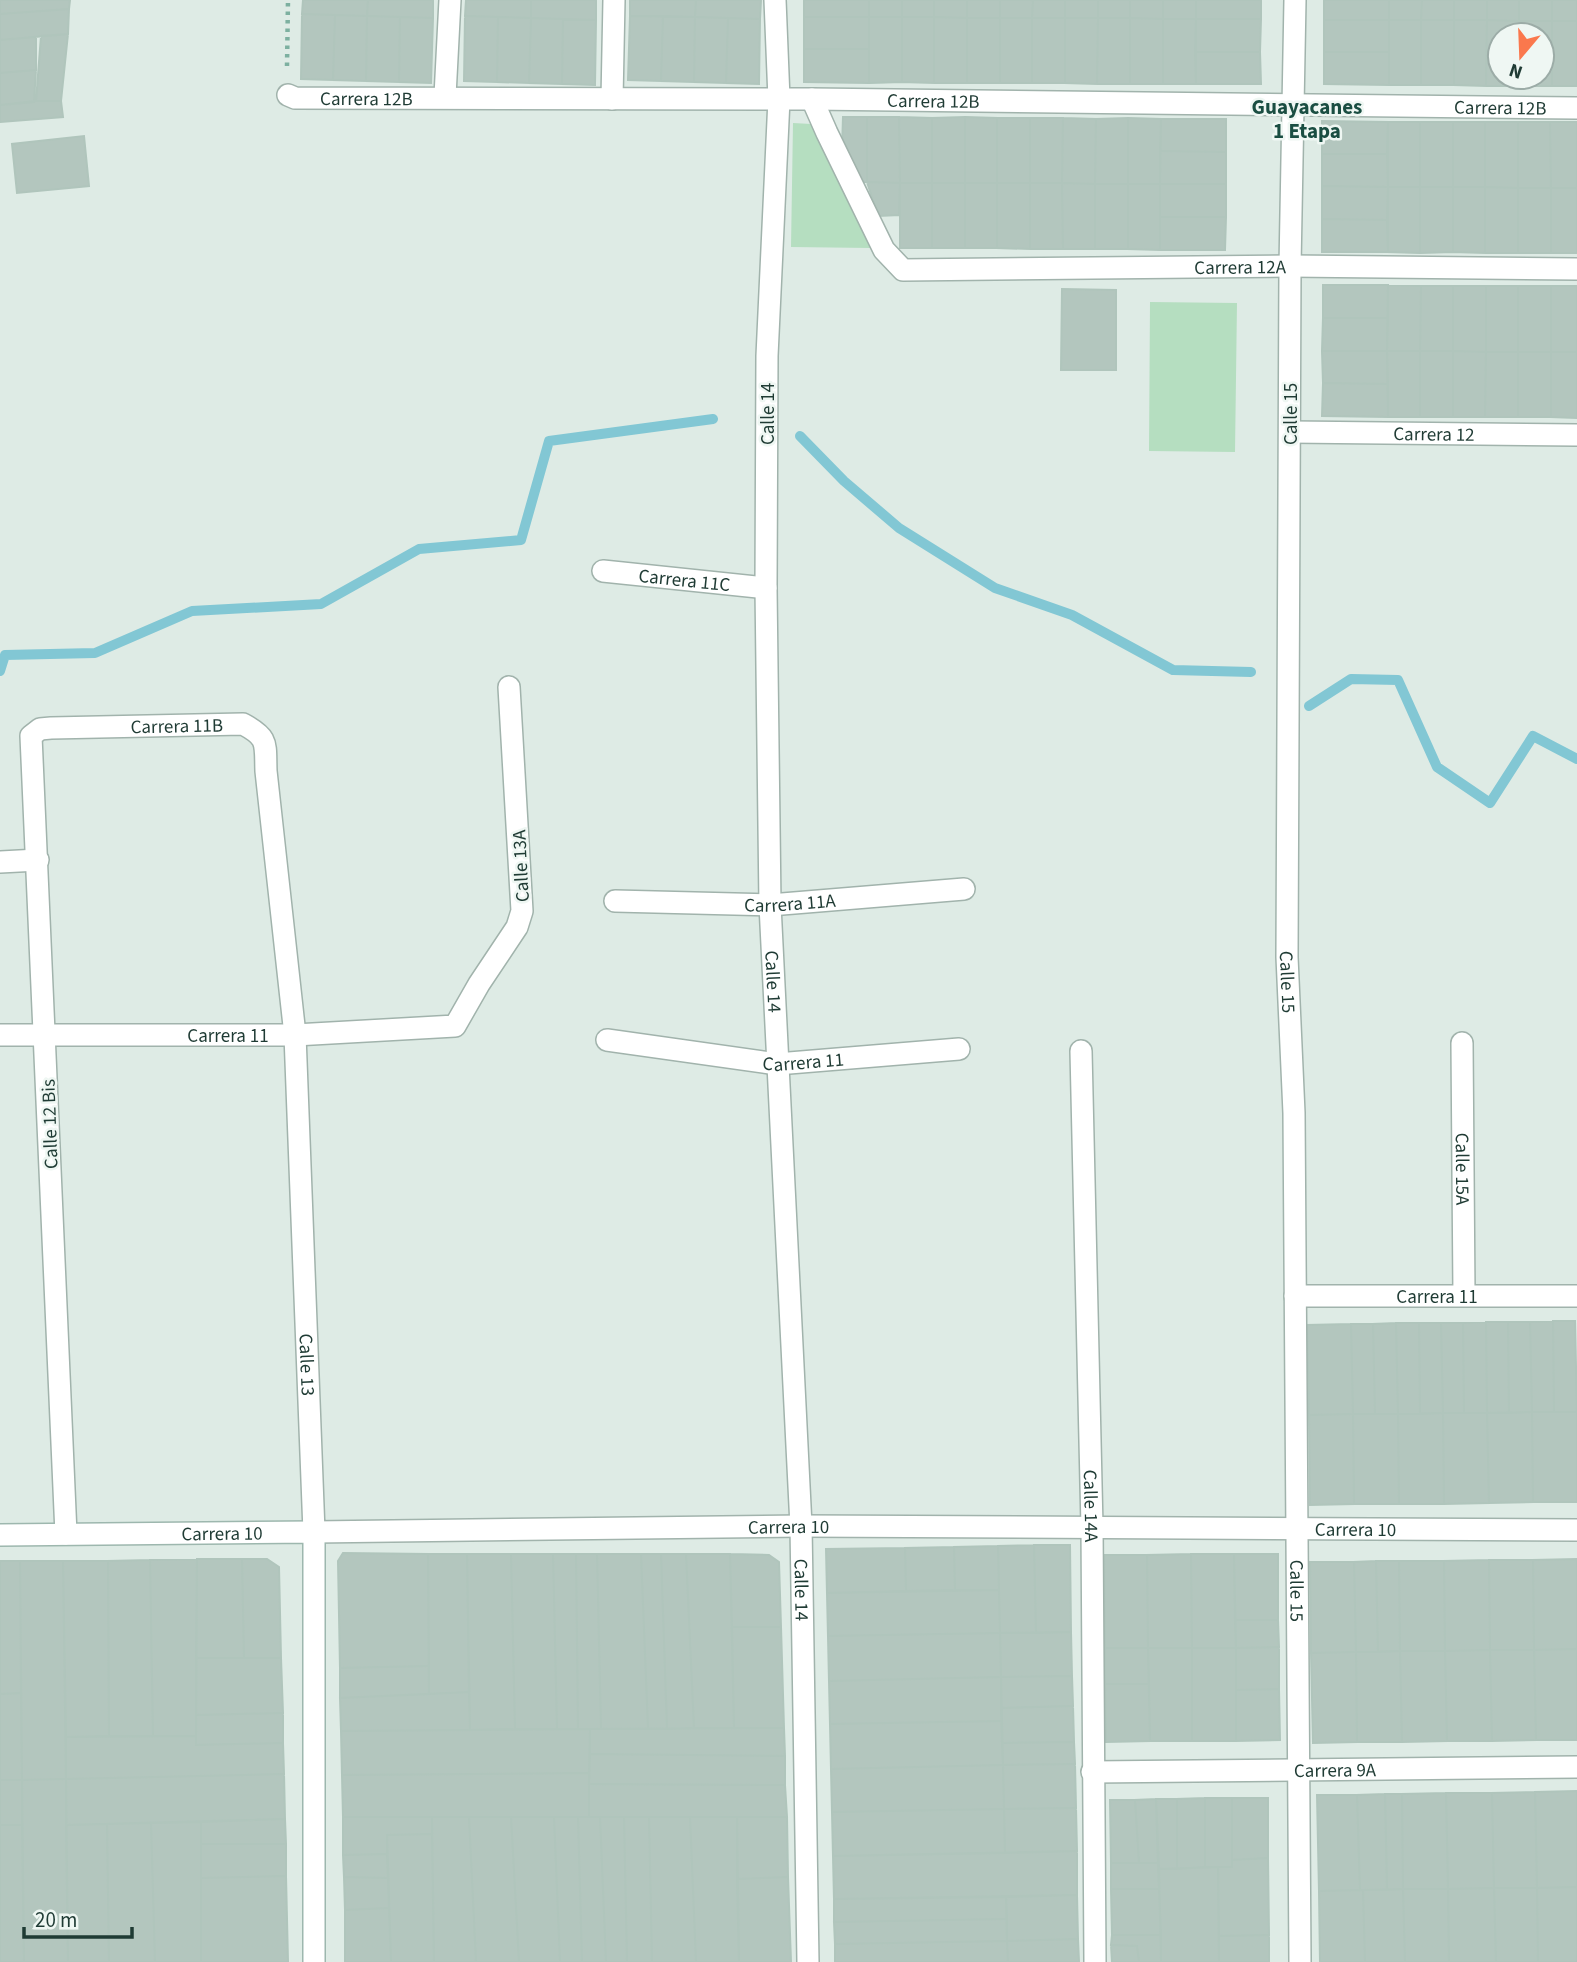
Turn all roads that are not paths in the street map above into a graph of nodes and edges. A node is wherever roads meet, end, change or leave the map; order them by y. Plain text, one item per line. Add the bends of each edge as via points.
1 (450, 0) edge
2 (614, 0) edge
3 (775, 0) edge
4 (1295, 0) edge
5 (288, 95) road end
6 (445, 96) junction
7 (612, 99) junction
8 (779, 99) junction
9 (812, 99) junction
10 (1293, 104) junction
11 (1577, 108) edge
12 (1290, 266) junction
13 (1577, 269) edge
14 (1290, 432) junction
15 (1577, 435) edge
16 (603, 571) dead end
17 (766, 588) junction
18 (509, 687) dead end
19 (51, 728) joint
20 (266, 771) joint
21 (38, 860) junction
22 (0, 862) edge
23 (964, 890) dead end
24 (615, 901) dead end
25 (770, 905) junction
26 (456, 1026) joint
27 (45, 1034) junction
28 (0, 1035) edge
29 (295, 1035) junction
30 (607, 1040) dead end
31 (1462, 1043) dead end
32 (959, 1049) dead end
33 (1081, 1051) dead end
34 (777, 1064) junction
35 (1464, 1295) junction
36 (1295, 1296) junction
37 (1577, 1296) edge
38 (801, 1526) junction
39 (1092, 1527) junction
40 (1298, 1528) junction
41 (1577, 1530) edge
42 (314, 1532) junction
43 (66, 1534) junction
44 (0, 1535) edge
45 (1577, 1767) edge
46 (1299, 1770) junction
47 (1092, 1772) junction
48 (314, 1962) edge
49 (808, 1962) edge
50 (1095, 1962) edge
51 (1300, 1962) edge

1 - 6 street
2 - 7 street
3 - 8 street, Calle 14
4 - 10 street, Calle 15
5 - 6 street, Carrera 12B
6 - 7 street, Carrera 12B
7 - 8 street, Carrera 12B
8 - 9 street, Carrera 12B
8 - 17 street, Calle 14 via 767,356
9 - 10 street, Carrera 12B
9 - 12 street, Carrera 12A via 884,250 903,271
10 - 11 street, Carrera 12B
10 - 12 street, Calle 15
12 - 13 street, Carrera 12A
12 - 14 street, Calle 15
14 - 15 street, Carrera 12
14 - 36 street, Calle 15 via 1287,957
16 - 17 street, Carrera 11C
17 - 25 street, Calle 14
18 - 26 street, Calle 13A via 522,911 517,927
19 - 20 street, Carrera 11B via 243,724 259,733 265,744
19 - 21 street, Calle 12 Bis via 31,736
20 - 29 street, Calle 13
21 - 22 street
21 - 27 street, Calle 12 Bis
23 - 25 street, Carrera 11A
24 - 25 street, Carrera 11A
25 - 34 street, Calle 14
26 - 29 street, Carrera 11
27 - 28 street, Carrera 11
27 - 29 street, Carrera 11
27 - 43 street, Calle 12 Bis
29 - 42 street, Calle 13
30 - 34 street, Carrera 11
31 - 35 street, Calle 15A
32 - 34 street, Carrera 11
33 - 39 street, Calle 14A
34 - 38 street, Calle 14
35 - 36 street, Carrera 11
35 - 37 street, Carrera 11
36 - 40 street, Calle 15
38 - 39 street, Carrera 10
38 - 42 street, Carrera 10
38 - 49 street, Calle 14
39 - 40 street, Carrera 10
39 - 47 street, Calle 14A
40 - 41 street, Carrera 10
40 - 46 street, Calle 15
42 - 43 street, Carrera 10
42 - 48 street, Calle 13
43 - 44 street, Carrera 10
45 - 46 street, Carrera 9A
46 - 47 street, Carrera 9A
46 - 51 street, Calle 15
47 - 50 street, Calle 14A

